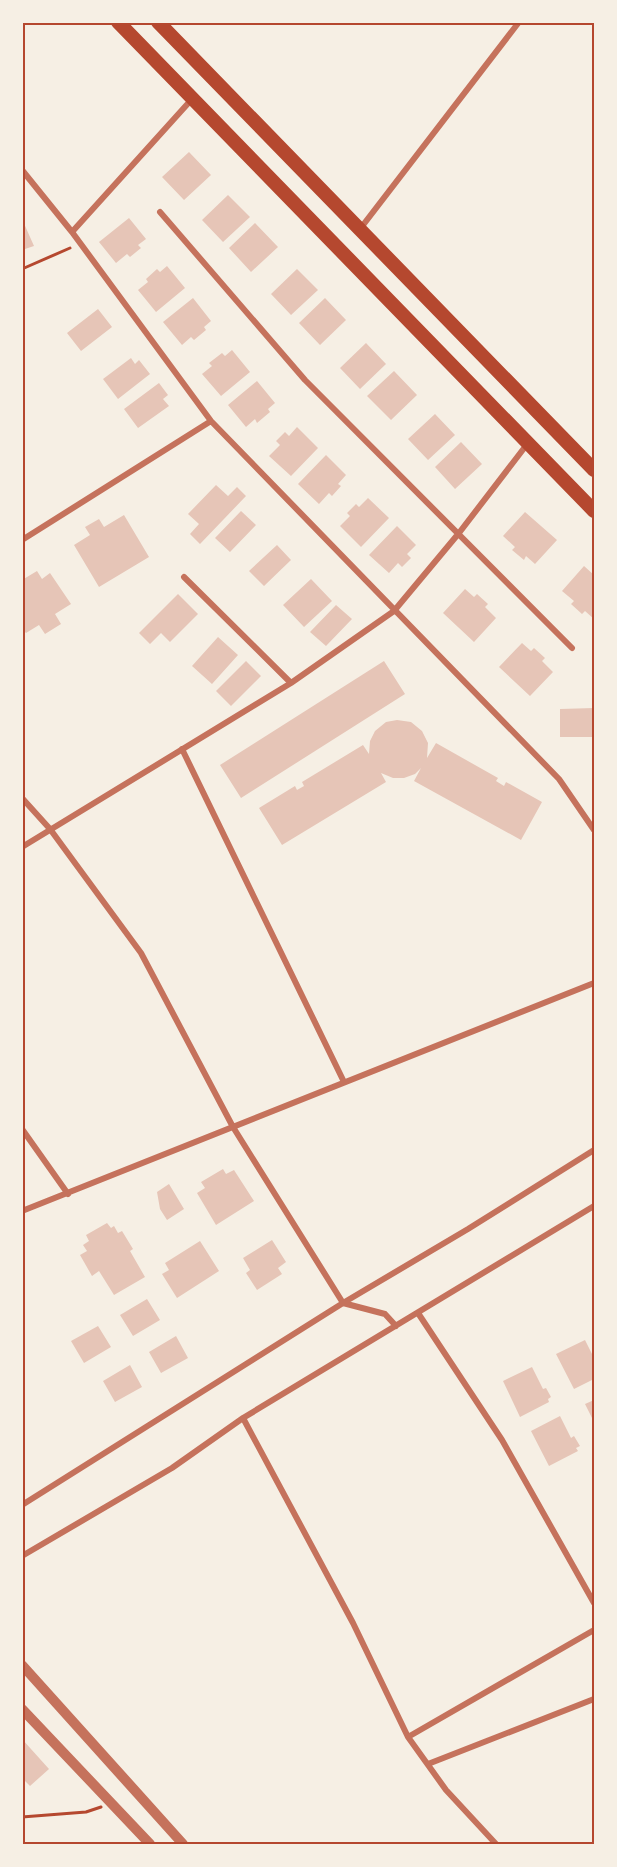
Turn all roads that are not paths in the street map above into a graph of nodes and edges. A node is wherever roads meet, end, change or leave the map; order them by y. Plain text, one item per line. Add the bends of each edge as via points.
1 (118, 22) edge
2 (158, 22) edge
3 (519, 22) edge
4 (192, 99) junction
5 (22, 170) edge
6 (160, 212) dead end
7 (360, 229) junction
8 (72, 232) junction
9 (211, 421) junction
10 (529, 443) junction
11 (594, 470) edge
12 (594, 511) edge
13 (459, 533) junction
14 (22, 540) edge
15 (184, 577) dead end
16 (394, 611) junction
17 (573, 648) dead end
18 (291, 682) junction
19 (182, 749) junction
20 (22, 798) edge
21 (50, 829) junction
22 (594, 830) edge
23 (22, 847) edge
24 (594, 983) edge
25 (344, 1082) junction
26 (233, 1126) junction
27 (22, 1129) edge
28 (594, 1150) edge
29 (68, 1194) junction
30 (594, 1206) edge
31 (22, 1211) edge
32 (343, 1303) junction
33 (418, 1313) junction
34 (396, 1326) junction
35 (243, 1418) junction
36 (22, 1506) edge
37 (22, 1556) edge
38 (594, 1604) edge
39 (594, 1630) edge
40 (22, 1665) edge
41 (594, 1699) edge
42 (22, 1709) edge
43 (408, 1737) junction
44 (428, 1764) junction
45 (150, 1845) edge
46 (183, 1845) edge
47 (496, 1845) edge

1 - 4 main road
2 - 7 main road
3 - 7 street
4 - 8 street
4 - 10 main road
5 - 8 street
6 - 13 street via 305,380
7 - 11 main road
8 - 9 street
9 - 14 street
9 - 16 street
10 - 12 main road
10 - 13 street
13 - 16 street
13 - 17 street
15 - 18 street
16 - 18 street
16 - 22 street via 559,779
18 - 19 street
19 - 21 street
19 - 25 street
20 - 21 street
21 - 23 street
21 - 26 street via 141,953
24 - 25 street
25 - 26 street
26 - 29 street
26 - 32 street
27 - 29 street
28 - 32 street
29 - 31 street
30 - 33 street
32 - 34 street via 386,1314
32 - 36 street
33 - 34 street
33 - 38 street via 502,1440
34 - 35 street
35 - 37 street via 172,1468
35 - 43 street via 353,1623
39 - 43 street
40 - 46 street
41 - 44 street
42 - 45 street
43 - 44 street
44 - 47 street

